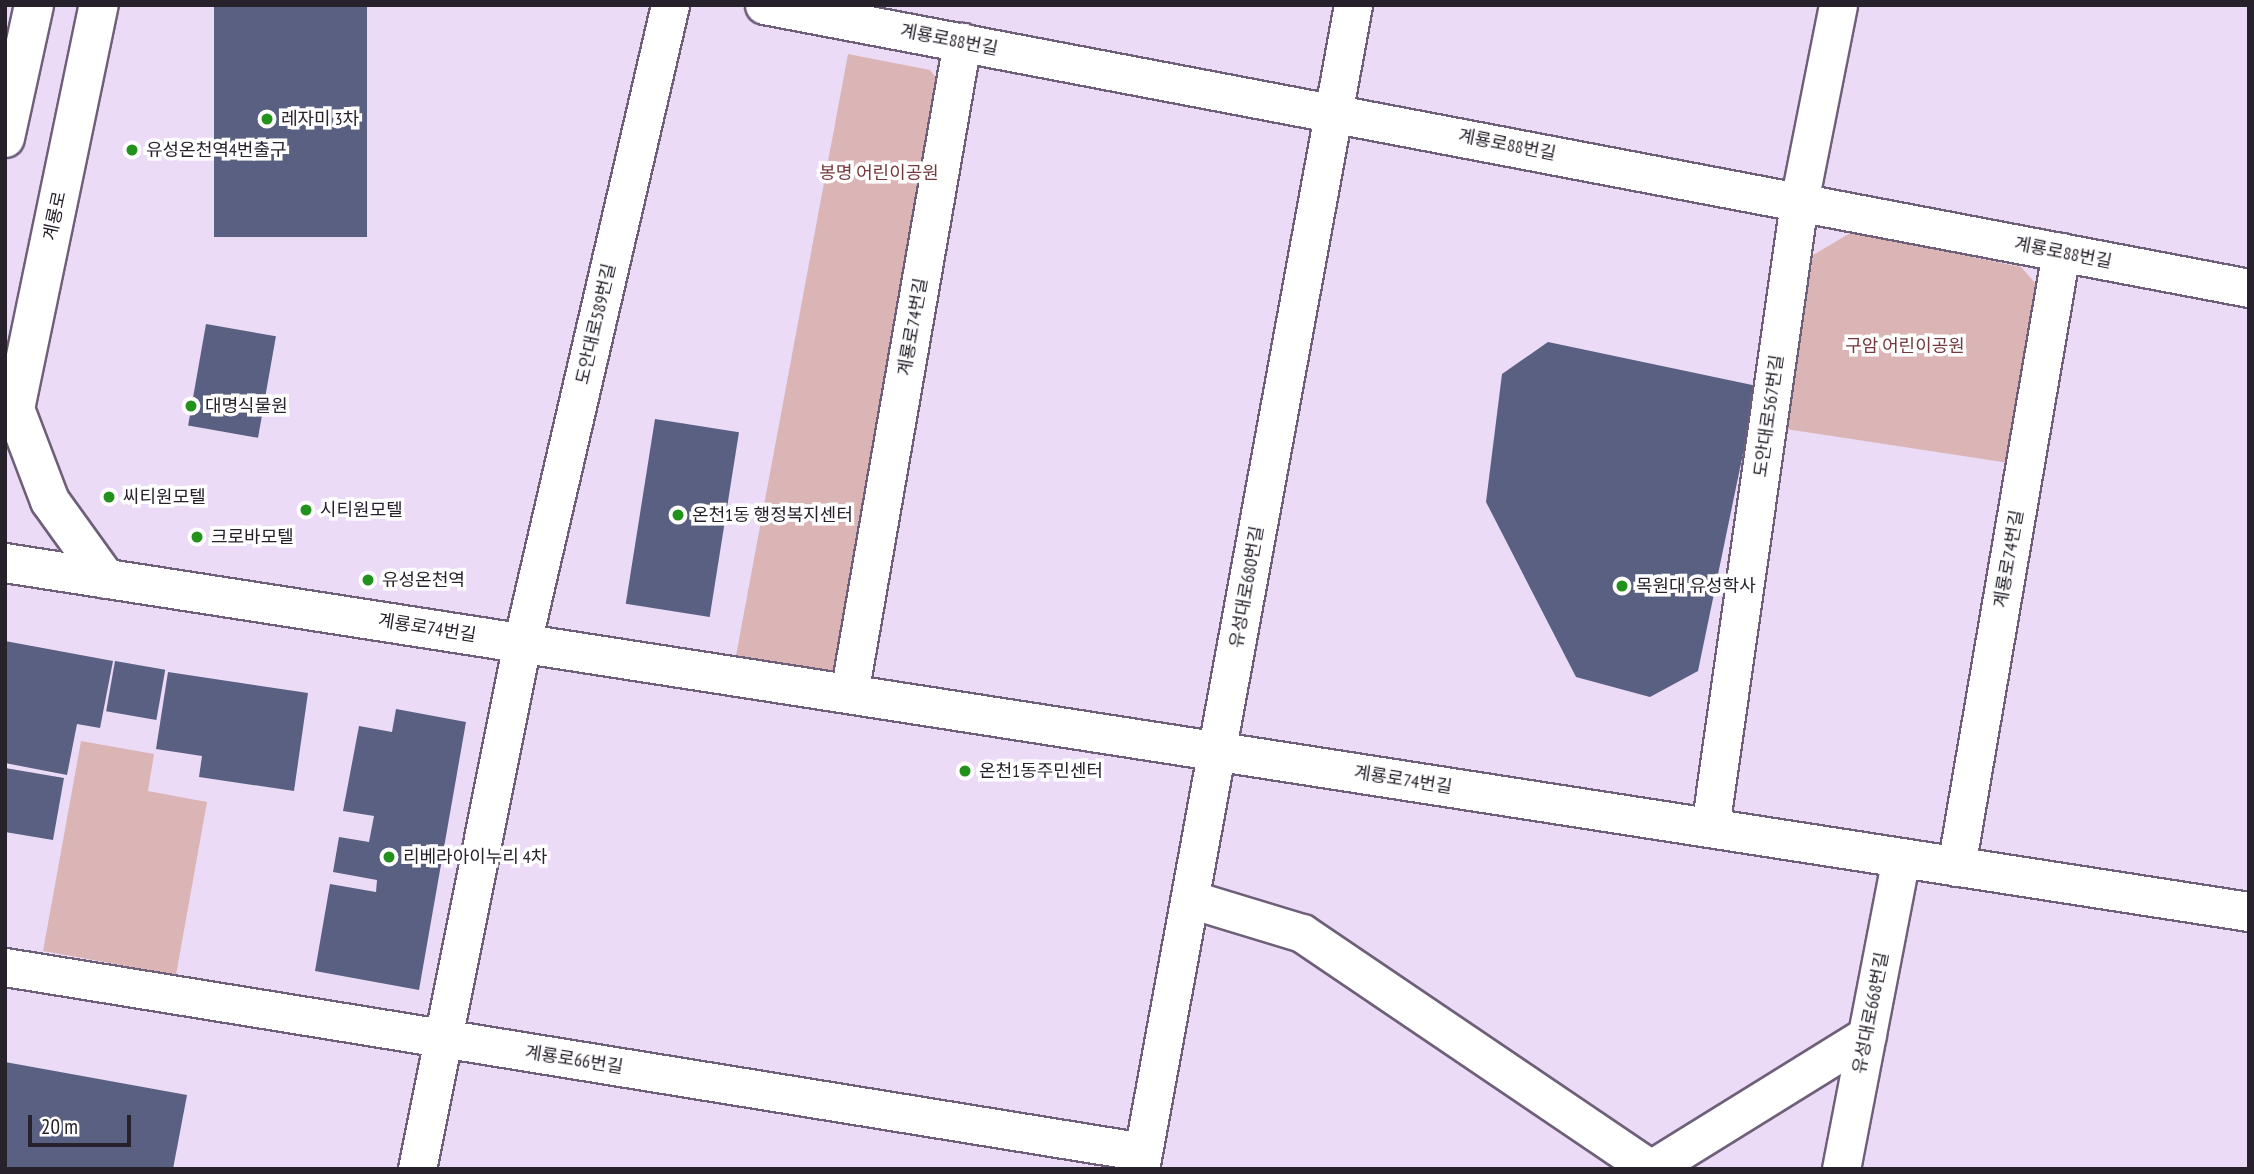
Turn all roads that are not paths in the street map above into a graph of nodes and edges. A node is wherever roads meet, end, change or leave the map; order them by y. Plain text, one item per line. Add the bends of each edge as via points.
1 (34, 5) edge
2 (99, 5) edge
3 (670, 5) edge
4 (764, 5) edge
5 (1353, 5) edge
6 (1838, 5) edge
7 (962, 42) junction
8 (1334, 112) junction
9 (5, 138) edge
10 (1799, 202) junction
11 (2061, 252) junction
12 (2249, 288) edge
13 (10, 416) edge
14 (5, 564) edge
15 (106, 579) junction
16 (522, 643) junction
17 (849, 694) junction
18 (1217, 751) junction
19 (1710, 828) junction
20 (1900, 858) junction
21 (1956, 867) junction
22 (1190, 899) junction
23 (2249, 912) edge
24 (5, 967) edge
25 (1867, 1035) junction
26 (442, 1038) junction
27 (1142, 1161) edge
28 (417, 1169) edge
29 (1651, 1169) edge
30 (1841, 1169) edge

1 - 9 street
2 - 13 street, 계룡로
3 - 16 street, 도안대로589번길
4 - 7 street, 계룡로88번길
5 - 8 street, 유성대로680번길
6 - 10 street, 도안대로567번길
7 - 8 street, 계룡로88번길
7 - 17 street, 계룡로74번길
8 - 10 street, 계룡로88번길
8 - 18 street, 유성대로680번길
10 - 11 street, 계룡로88번길
10 - 19 street, 도안대로567번길
11 - 12 street, 계룡로88번길
11 - 21 street, 계룡로74번길
13 - 15 street via 51,501
14 - 15 street, 계룡로74번길
15 - 16 street, 계룡로74번길
16 - 17 street, 계룡로74번길
16 - 26 street, 도안대로589번길
17 - 18 street, 계룡로74번길
18 - 19 street, 계룡로74번길
18 - 22 street, 유성대로680번길
19 - 20 street, 계룡로74번길
20 - 21 street, 계룡로74번길
20 - 25 street, 유성대로668번길
21 - 23 street, 계룡로74번길
22 - 27 street, 유성대로680번길
22 - 29 street via 1302,933
24 - 26 street, 계룡로66번길
25 - 29 street
25 - 30 street, 유성대로668번길
26 - 27 street, 계룡로66번길
26 - 28 street, 도안대로589번길

